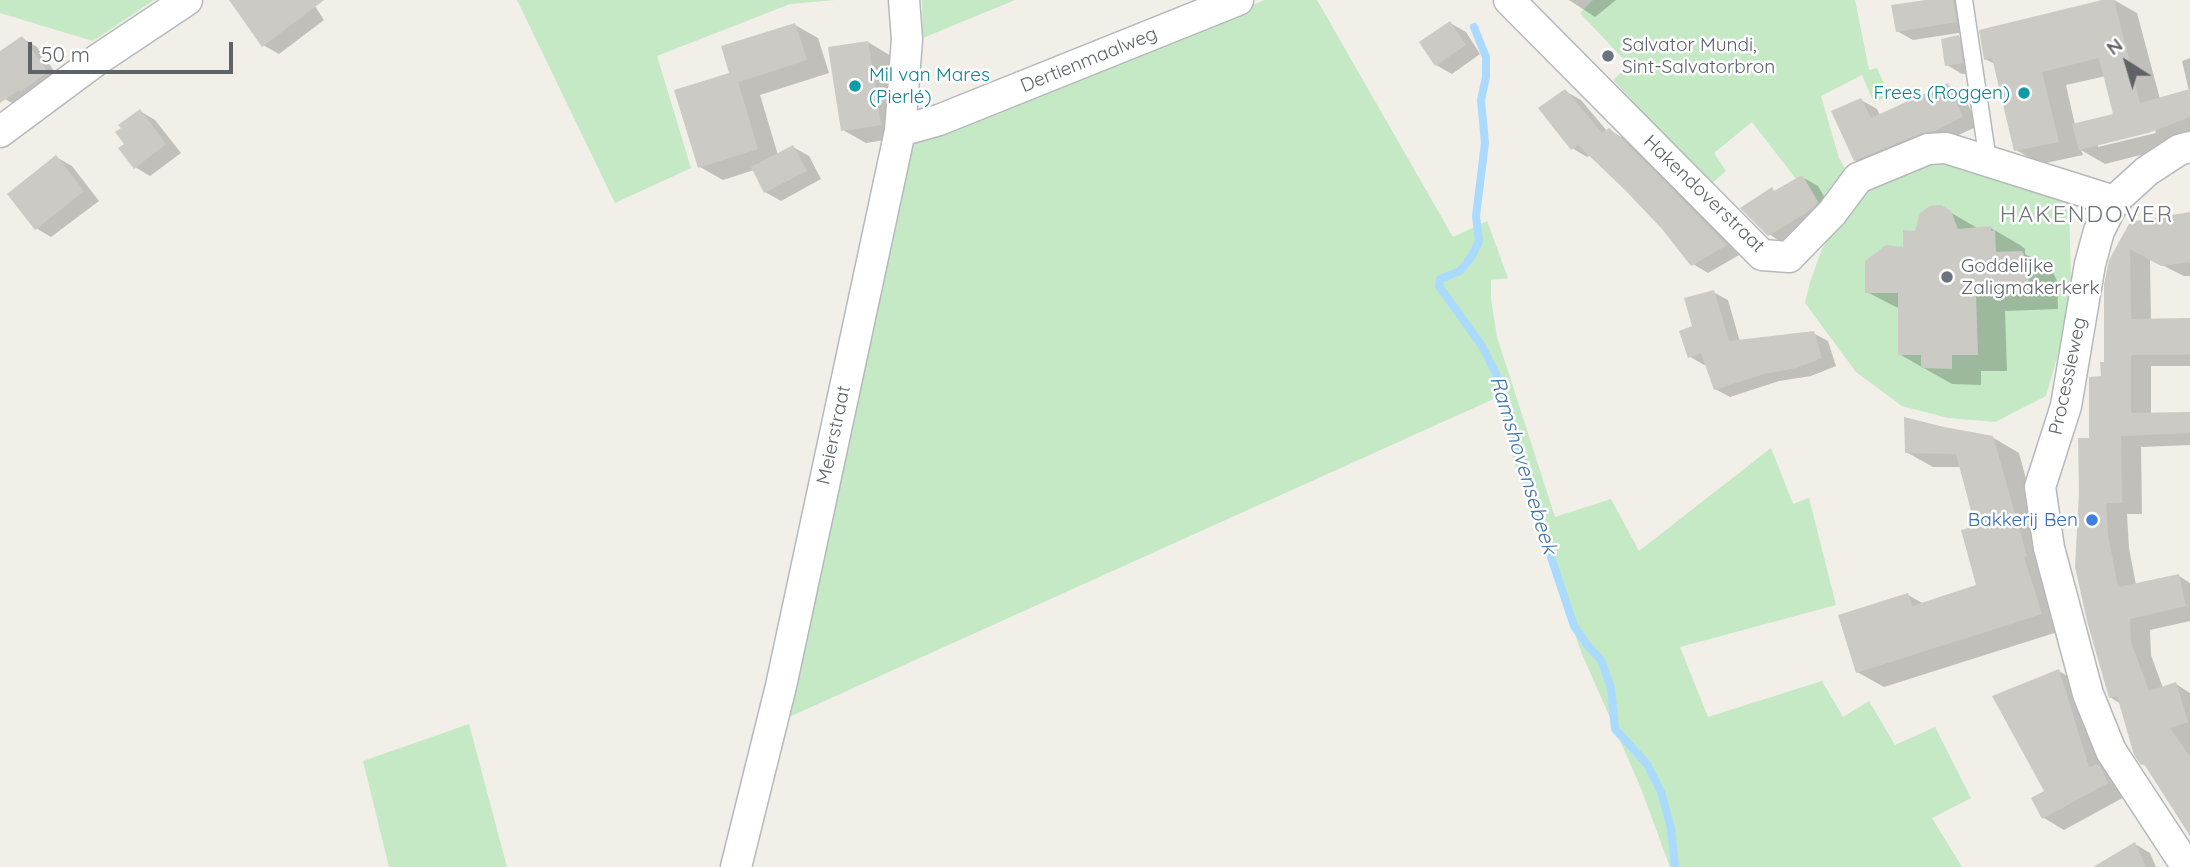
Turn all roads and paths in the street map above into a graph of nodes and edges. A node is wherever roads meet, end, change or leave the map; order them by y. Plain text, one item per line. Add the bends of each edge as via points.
1 (187, 0) edge
2 (904, 0) edge
3 (1238, 0) edge
4 (1508, 0) edge
5 (1964, 0) edge
6 (900, 131) junction
7 (0, 132) edge
8 (2190, 147) edge
9 (1988, 161) junction
10 (2114, 201) junction
11 (736, 867) edge
12 (2188, 867) edge

1 - 7 street
2 - 6 street, Meierstraat via 907,39
3 - 6 street, Dertienmaalweg via 939,120
4 - 9 street, Hakendoverstraat via 1762,255 1789,257 1858,178 1928,149 1946,148
5 - 9 lane
6 - 11 street, Meierstraat via 781,686
8 - 10 street, Processieweg via 2147,171
9 - 10 street, Hakendoverstraat
10 - 12 street, Processieweg via 2093,253 2066,406 2040,486 2049,548 2088,694 2111,751

